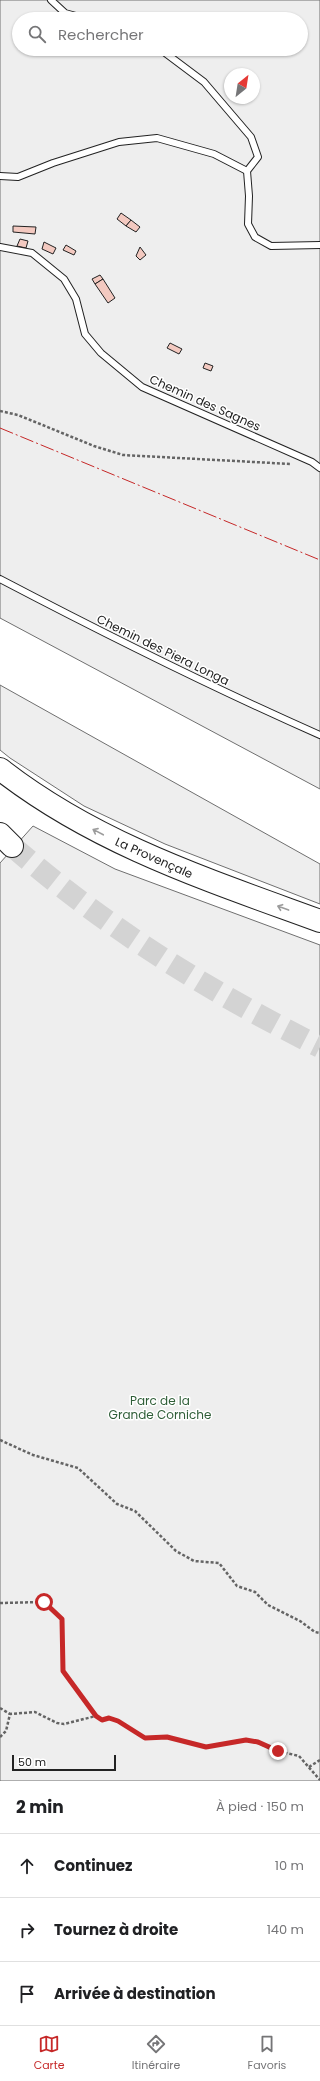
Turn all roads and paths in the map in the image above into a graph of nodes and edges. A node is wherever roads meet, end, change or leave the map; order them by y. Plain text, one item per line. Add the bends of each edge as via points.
1 (51, 0) edge
2 (64, 12) edge
3 (169, 56) edge
4 (247, 171) junction
5 (0, 176) edge
6 (320, 245) edge
7 (0, 248) edge
8 (0, 411) edge
9 (312, 462) junction
10 (320, 468) edge
11 (0, 579) edge
12 (320, 735) edge
13 (0, 769) edge
14 (320, 921) edge
15 (0, 1440) edge
16 (0, 1603) edge
17 (320, 1633) edge
18 (0, 1708) edge
19 (10, 1714) junction
20 (96, 1716) junction
21 (0, 1737) edge
22 (320, 1760) edge
23 (309, 1767) junction
24 (320, 1780) edge

1 - 2 lane
3 - 4 lane via 204,82 251,136 258,157
4 - 5 lane via 214,154 157,138 119,142 18,177
4 - 6 lane via 248,224 255,237 271,246
7 - 9 lane, Chemin des Sagnes via 32,253 64,279 76,299 85,334 101,353 142,388
8 - 9 path via 18,415 123,455 298,465
9 - 10 lane, Chemin des Sagnes
11 - 12 lane, Chemin des Piera Longa via 228,695
14 -> 13 highway, La Provençale via 146,856 96,832
15 - 17 path via 33,1455 78,1468 117,1504 135,1511 176,1551 194,1561 218,1564 237,1586 255,1592 268,1606
16 - 20 path via 44,1602 62,1619 63,1671
18 - 19 path
19 - 20 path via 35,1712 64,1724
19 - 21 path via 6,1731
20 - 23 path via 102,1720 109,1718 118,1721 145,1738 167,1737 206,1747 246,1740 258,1742 278,1751 299,1756
22 - 23 path
23 - 24 path

